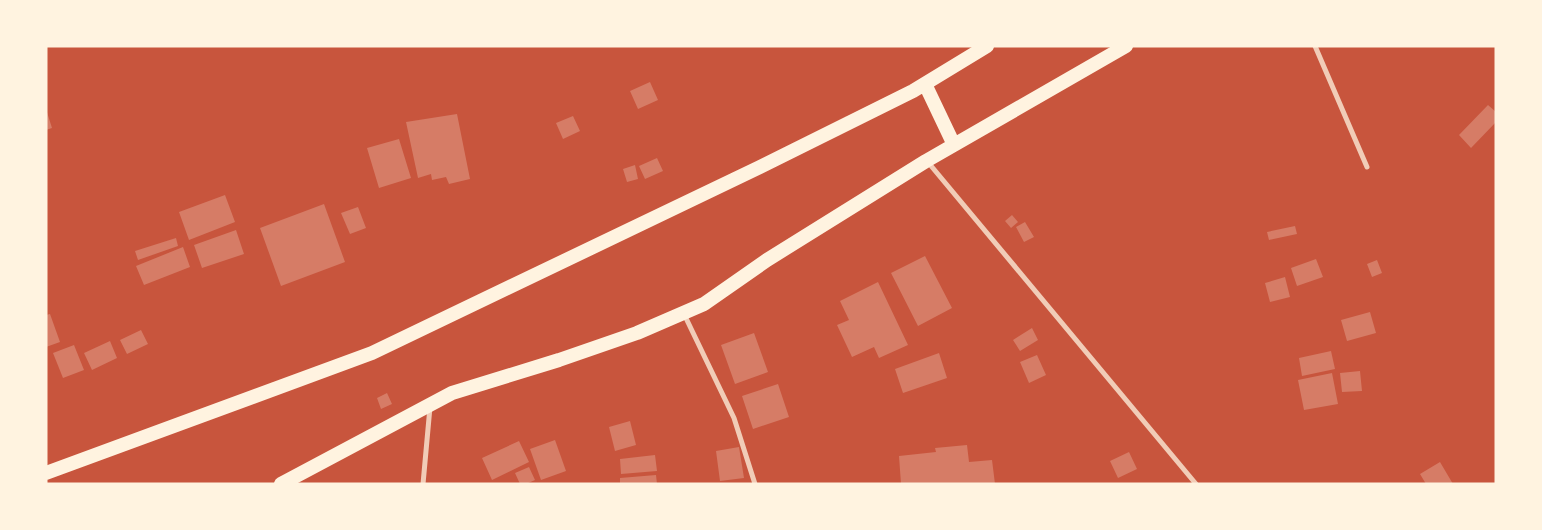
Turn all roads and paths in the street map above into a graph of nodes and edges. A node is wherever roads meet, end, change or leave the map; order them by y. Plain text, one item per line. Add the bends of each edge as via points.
1 (987, 46) edge
2 (1126, 46) edge
3 (1315, 46) edge
4 (925, 84) junction
5 (954, 145) junction
6 (926, 161) junction
7 (1366, 167) dead end
8 (684, 314) junction
9 (430, 404) junction
10 (46, 473) edge
11 (281, 484) edge
12 (423, 484) edge
13 (756, 484) edge
14 (1196, 484) edge

1 - 4 highway
2 - 5 highway
3 - 7 street
4 - 5 highway
4 - 10 highway via 372,353
5 - 6 highway
6 - 8 highway
6 - 14 street
8 - 9 highway via 559,360 452,393
8 - 13 street via 734,418
9 - 11 highway
9 - 12 street

